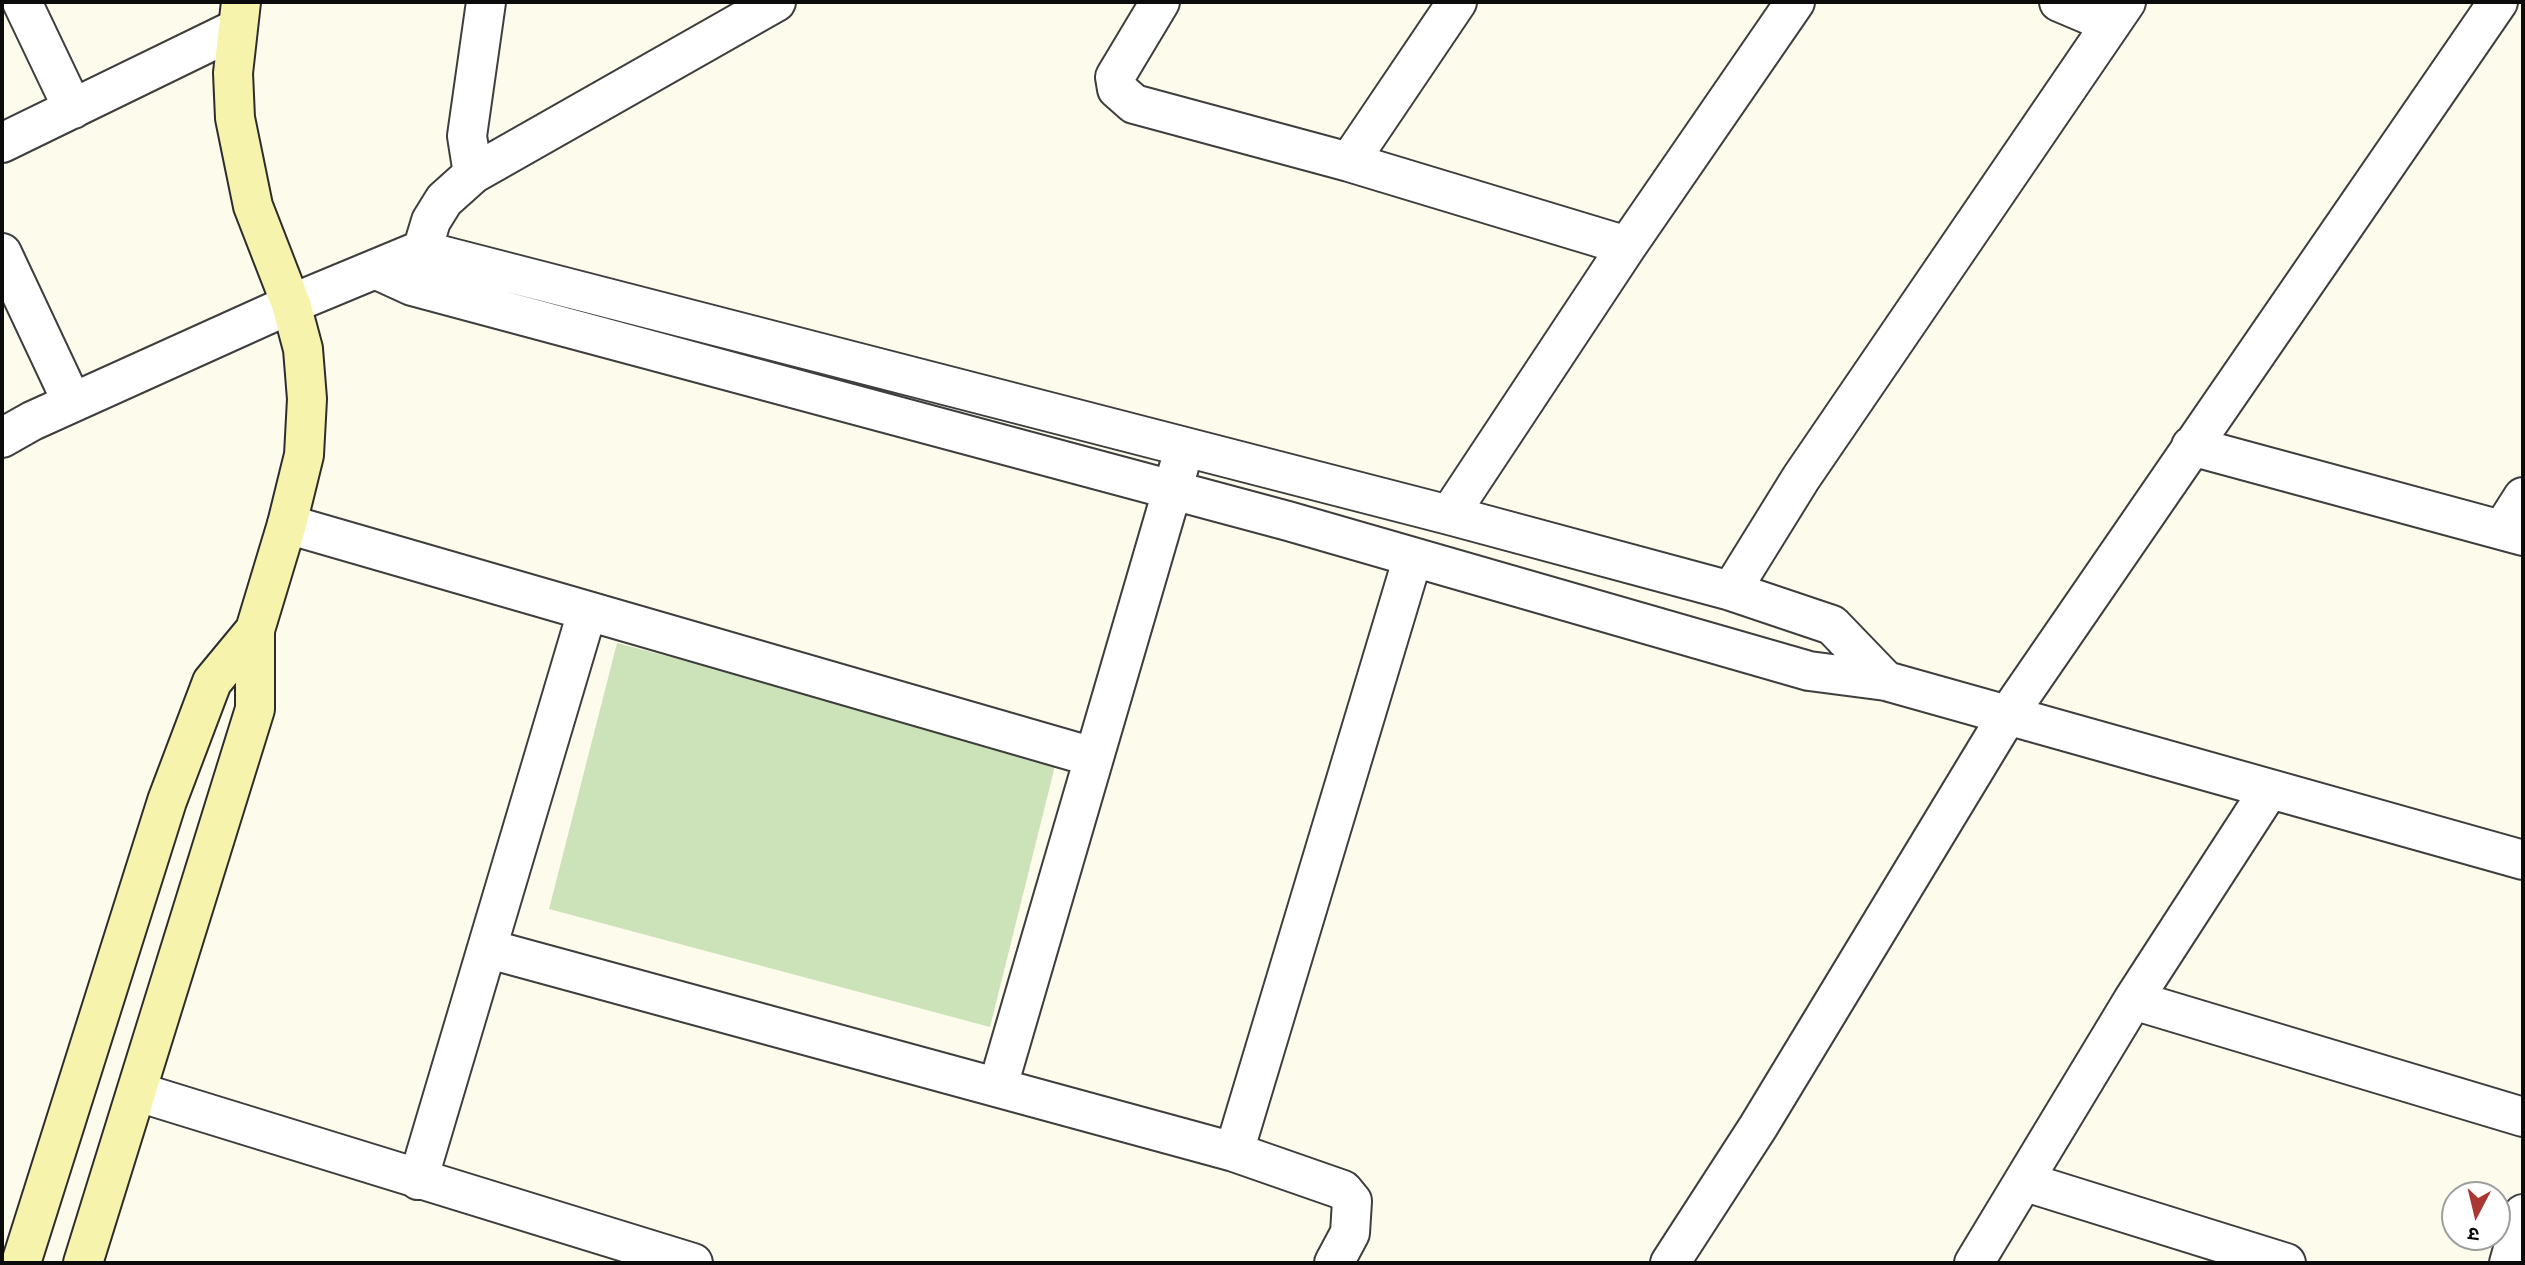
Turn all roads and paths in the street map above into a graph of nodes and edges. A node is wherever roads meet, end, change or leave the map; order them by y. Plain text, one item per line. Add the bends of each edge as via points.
1 (22, 2) edge
2 (486, 2) edge
3 (776, 2) edge
4 (1160, 2) edge
5 (1457, 2) edge
6 (1795, 2) edge
7 (2059, 2) edge
8 (2498, 2) edge
9 (2119, 13) edge
10 (239, 15) edge
11 (72, 108) junction
12 (2, 143) edge
13 (1349, 162) junction
14 (473, 174) junction
15 (1627, 246) junction
16 (421, 250) junction
17 (2, 253) edge
18 (377, 270) junction
19 (412, 286) junction
20 (291, 304) junction
21 (72, 402) junction
22 (2, 438) edge
23 (2191, 446) junction
24 (1185, 447) junction
25 (1172, 491) junction
26 (2523, 497) edge
27 (1449, 514) junction
28 (287, 524) junction
29 (2512, 533) edge
30 (1413, 557) junction
31 (1731, 591) junction
32 (587, 612) junction
33 (255, 630) junction
34 (1886, 681) junction
35 (2007, 716) junction
36 (1093, 757) junction
37 (2269, 790) junction
38 (2523, 860) edge
39 (489, 949) junction
40 (2133, 1000) junction
41 (998, 1086) junction
42 (138, 1092) junction
43 (2523, 1116) edge
44 (1234, 1152) junction
45 (418, 1180) junction
46 (2026, 1182) junction
47 (2523, 1214) edge
48 (626, 1254) edge
49 (21, 1263) edge
50 (83, 1263) edge
51 (693, 1263) edge
52 (1334, 1263) edge
53 (1670, 1263) edge
54 (1975, 1263) edge
55 (2286, 1263) edge
56 (2509, 1263) edge

1 - 11 street
2 - 14 street via 467,136
3 - 14 street
4 - 13 street via 1115,77 1123,96 1161,113
5 - 13 street
6 - 15 street
7 - 9 street
8 - 23 street
9 - 31 street via 1801,478
10 - 11 street
10 - 20 street via 235,118 253,206
11 - 12 street
13 - 15 street
14 - 16 street via 444,200
15 - 27 street
16 - 18 street
16 - 19 street
16 - 24 street
17 - 21 street
18 - 19 street
18 - 20 street
19 - 25 street
20 - 21 street
20 - 28 street via 303,349 307,399 304,455
21 - 22 street
23 - 29 street
23 - 35 street
24 - 25 street
24 - 27 street
25 - 30 street
25 - 36 street
26 - 29 street
27 - 31 street
28 - 32 street
28 - 33 street
30 - 34 street via 1810,671
30 - 44 street
31 - 34 street via 1832,625
32 - 36 street
32 - 39 street
33 - 42 street via 255,709
33 - 49 street via 212,682 167,801
34 - 35 street
35 - 37 street
35 - 53 street via 1758,1127
36 - 41 street
37 - 38 street
37 - 40 street
39 - 41 street
39 - 45 street
40 - 43 street
40 - 46 street
41 - 44 street
42 - 45 street
42 - 50 street
44 - 52 street via 1343,1190 1352,1201 1353,1214 1350,1233
45 - 48 street
46 - 54 street
46 - 55 street
47 - 56 street
48 - 51 street

